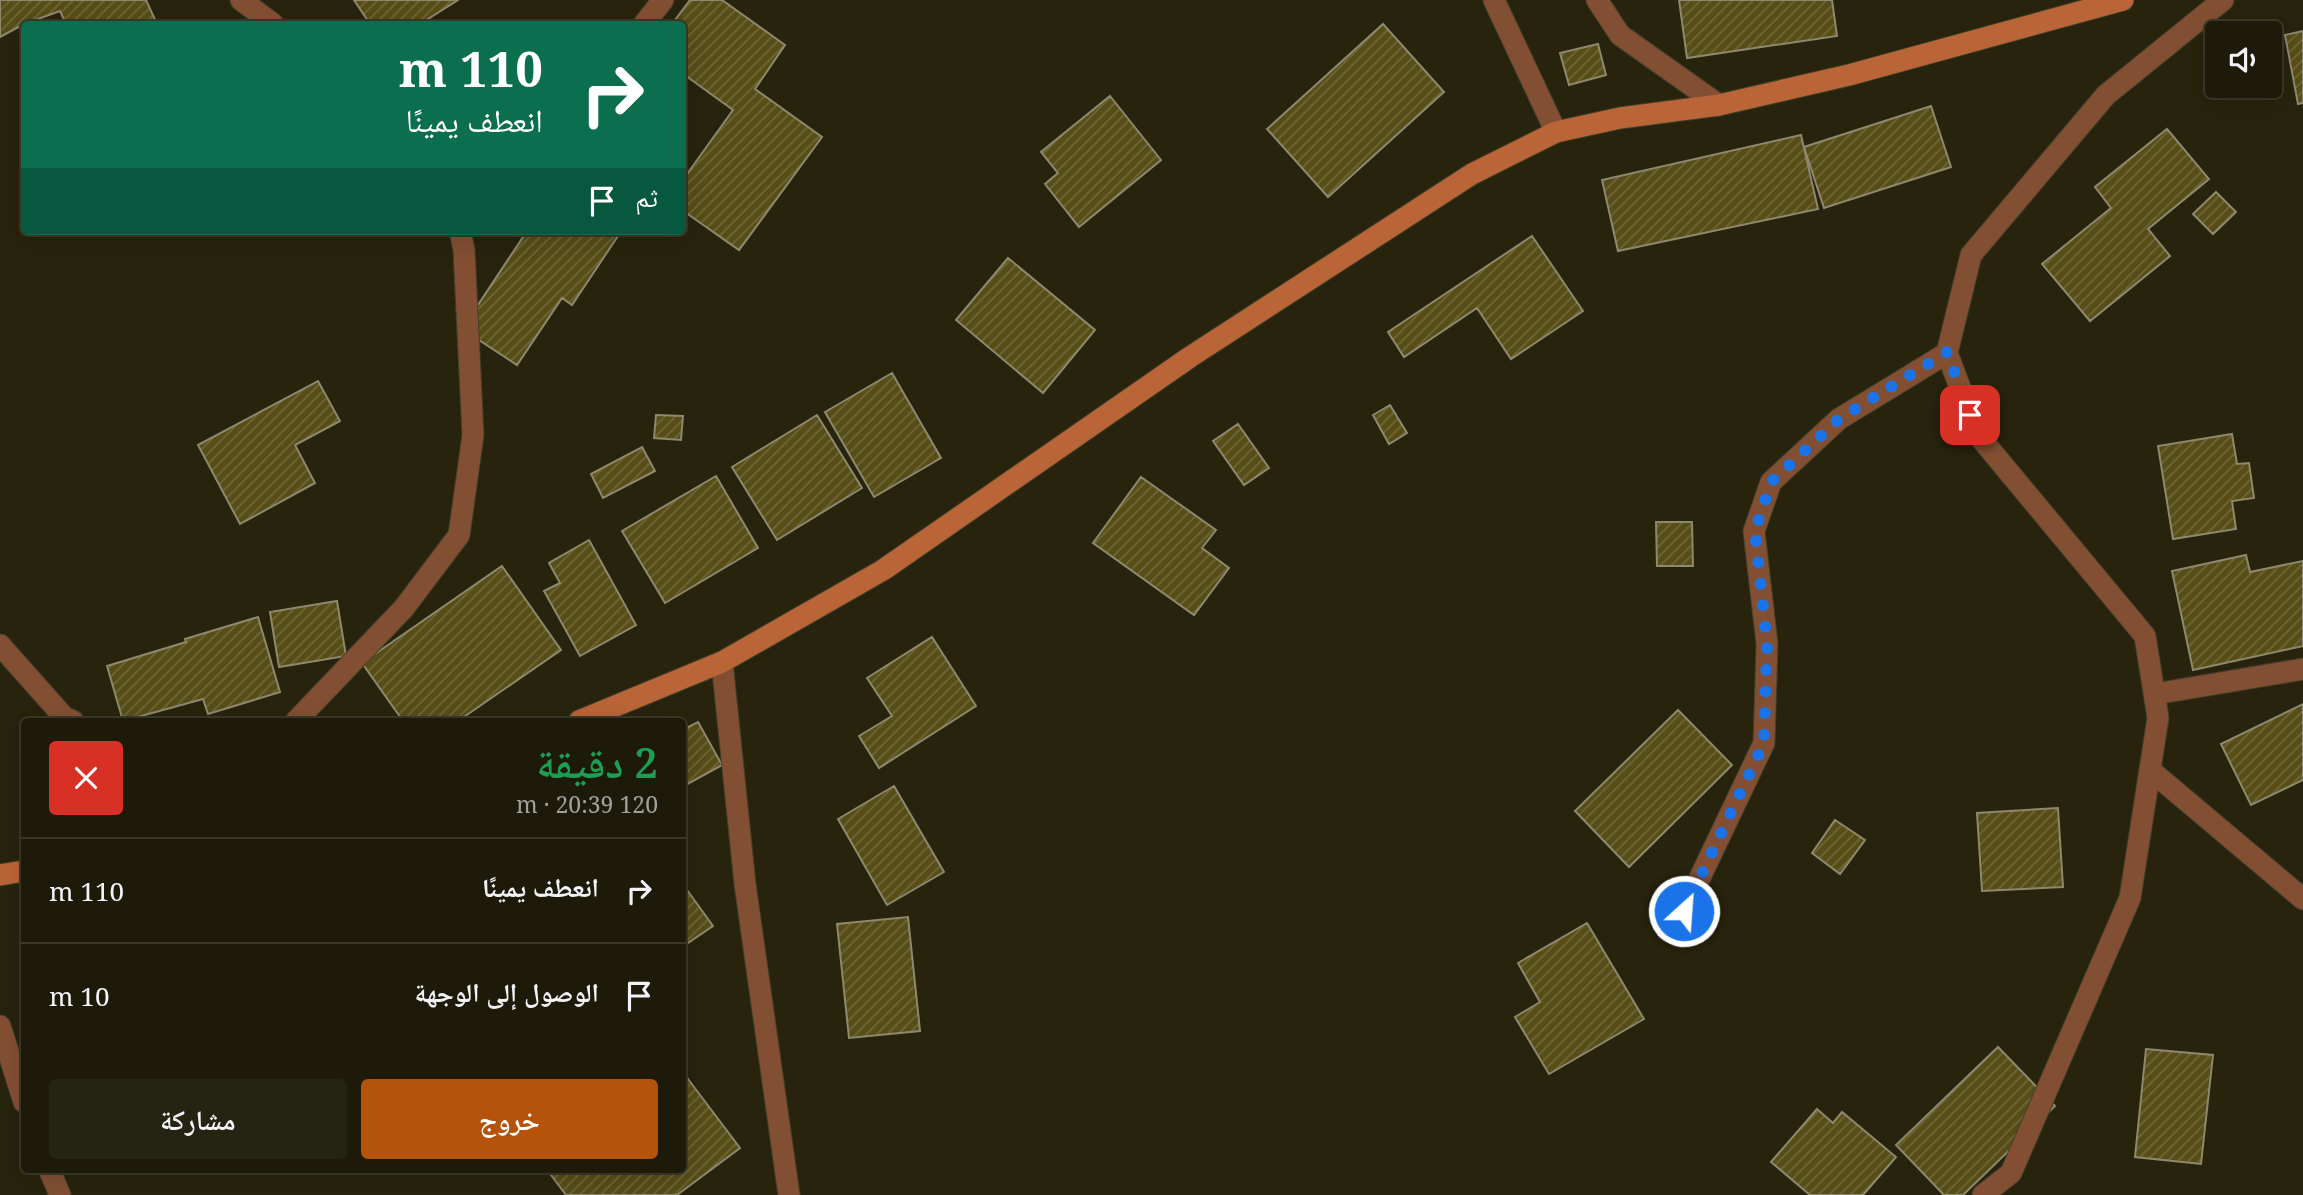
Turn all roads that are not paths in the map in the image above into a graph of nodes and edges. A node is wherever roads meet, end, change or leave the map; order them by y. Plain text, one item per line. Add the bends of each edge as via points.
1 (241, 0) edge
2 (663, 0) edge
3 (1494, 0) edge
4 (1597, 0) edge
5 (2123, 0) edge
6 (2223, 0) edge
7 (270, 21) edge
8 (646, 21) edge
9 (1719, 106) junction
10 (1556, 132) junction
11 (462, 240) edge
12 (1947, 352) junction
13 (0, 645) edge
14 (722, 662) junction
15 (2303, 669) edge
16 (2155, 694) junction
17 (66, 718) edge
18 (299, 718) edge
19 (586, 718) edge
20 (2150, 770) junction
21 (21, 872) edge
22 (0, 875) edge
23 (2303, 899) edge
24 (1684, 911) dead end
25 (0, 1026) edge
26 (21, 1092) edge
27 (51, 1173) edge
28 (60, 1195) edge
29 (789, 1195) edge
30 (1983, 1195) edge

1 - 7 street
2 - 8 street
3 - 10 street
4 - 9 street via 1620,35
5 - 9 main road
6 - 12 street via 2106,95 1971,255
9 - 10 main road via 1620,118
10 - 14 main road via 1472,174 1190,357 883,570
11 - 18 street via 472,435 459,535 404,608
12 - 16 street via 1978,435 2145,636
12 - 24 street via 1839,419 1771,482 1755,531 1767,644 1764,743
13 - 17 street
14 - 19 main road
14 - 29 street via 745,884
15 - 16 street
16 - 20 street via 2158,718
20 - 23 street
20 - 30 street via 2130,898 2011,1173
21 - 22 main road
25 - 26 street
27 - 28 street

